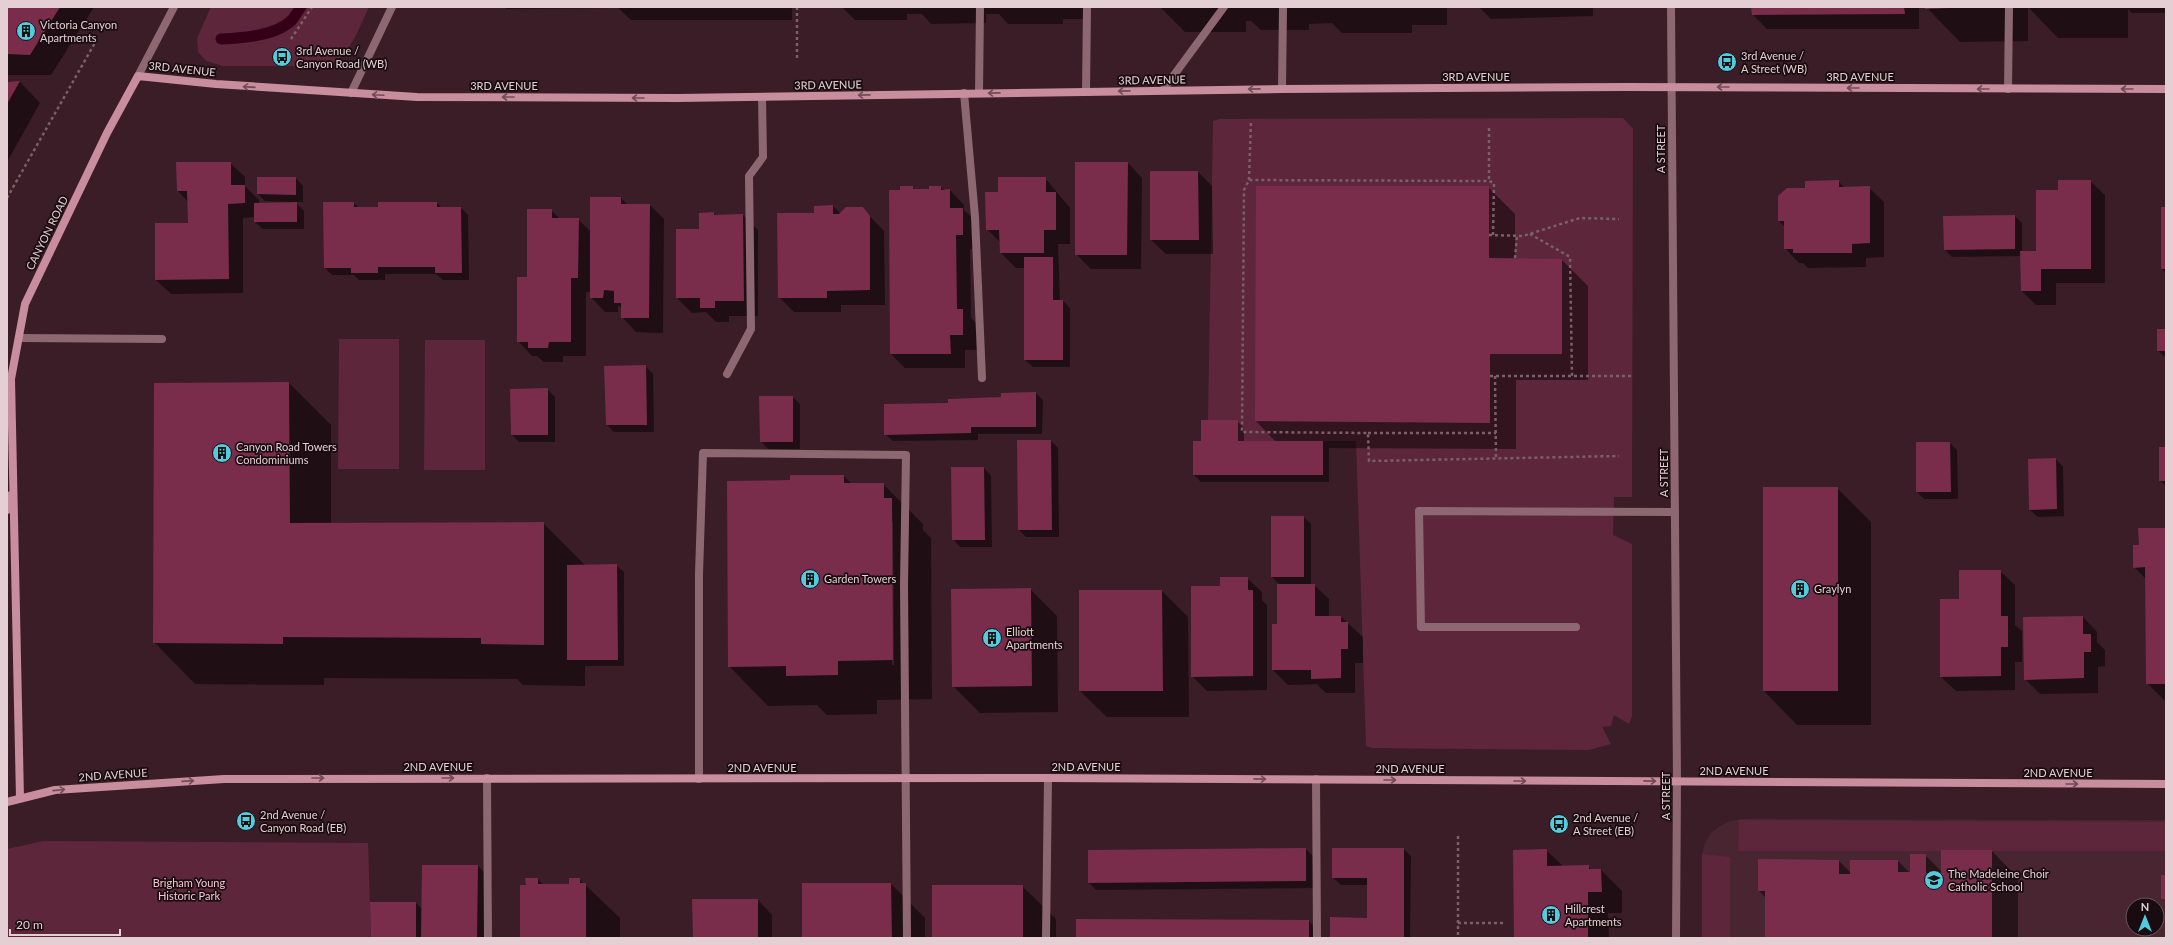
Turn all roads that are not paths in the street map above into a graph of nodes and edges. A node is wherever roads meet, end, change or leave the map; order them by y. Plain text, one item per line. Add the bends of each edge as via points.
1 (174, 7) edge
2 (392, 7) edge
3 (980, 7) edge
4 (1087, 7) edge
5 (1224, 7) edge
6 (1283, 7) edge
7 (1671, 7) edge
8 (2009, 7) edge
9 (138, 76) junction
10 (1671, 87) junction
11 (1282, 89) junction
12 (2008, 89) junction
13 (2166, 89) edge
14 (1163, 90) junction
15 (1086, 92) junction
16 (979, 93) junction
17 (351, 94) junction
18 (964, 94) junction
19 (762, 96) junction
20 (19, 338) junction
21 (162, 338) dead end
22 (727, 374) dead end
23 (982, 378) dead end
24 (14, 487) junction
25 (7, 510) edge
26 (1675, 512) junction
27 (1576, 627) dead end
28 (487, 778) junction
29 (906, 778) junction
30 (1048, 778) junction
31 (700, 779) junction
32 (1316, 779) junction
33 (1677, 782) junction
34 (2166, 784) edge
35 (20, 798) junction
36 (7, 802) edge
37 (488, 938) edge
38 (907, 938) edge
39 (1046, 938) edge
40 (1317, 938) edge
41 (1676, 938) edge

1 - 9 street, CANYON ROAD
2 - 17 street
3 - 16 street
4 - 15 street
5 - 14 street
6 - 11 street
7 - 10 street, A STREET
8 - 12 street
17 -> 9 street, 3RD AVENUE
9 - 20 street, CANYON ROAD via 107,133 25,304
10 - 11 street, 3RD AVENUE
12 -> 10 street, 3RD AVENUE
10 - 26 street, A STREET
11 -> 14 street, 3RD AVENUE
13 -> 12 street, 3RD AVENUE
14 -> 15 street, 3RD AVENUE
15 -> 16 street, 3RD AVENUE
16 - 18 street, 3RD AVENUE
19 -> 17 street, 3RD AVENUE via 417,97
18 -> 19 street, 3RD AVENUE
18 - 23 street via 975,217
19 - 22 street via 763,157 749,176 751,329
20 - 21 street
20 - 24 street, CANYON ROAD via 11,379
24 - 25 street, CANYON ROAD
24 - 35 street, CANYON ROAD
26 - 27 street via 1419,511 1422,627
26 - 33 street, A STREET
28 - 31 street, 2ND AVENUE
35 -> 28 street, 2ND AVENUE via 55,790 224,779
28 - 37 street
29 - 30 street, 2ND AVENUE
29 - 31 street, 2ND AVENUE
29 - 31 street via 906,455 703,453 699,598
29 - 38 street
30 -> 32 street, 2ND AVENUE
30 - 39 street
32 -> 33 street, 2ND AVENUE
32 - 40 street
33 -> 34 street, 2ND AVENUE
33 - 41 street, A STREET
35 - 36 street, 2ND AVENUE

